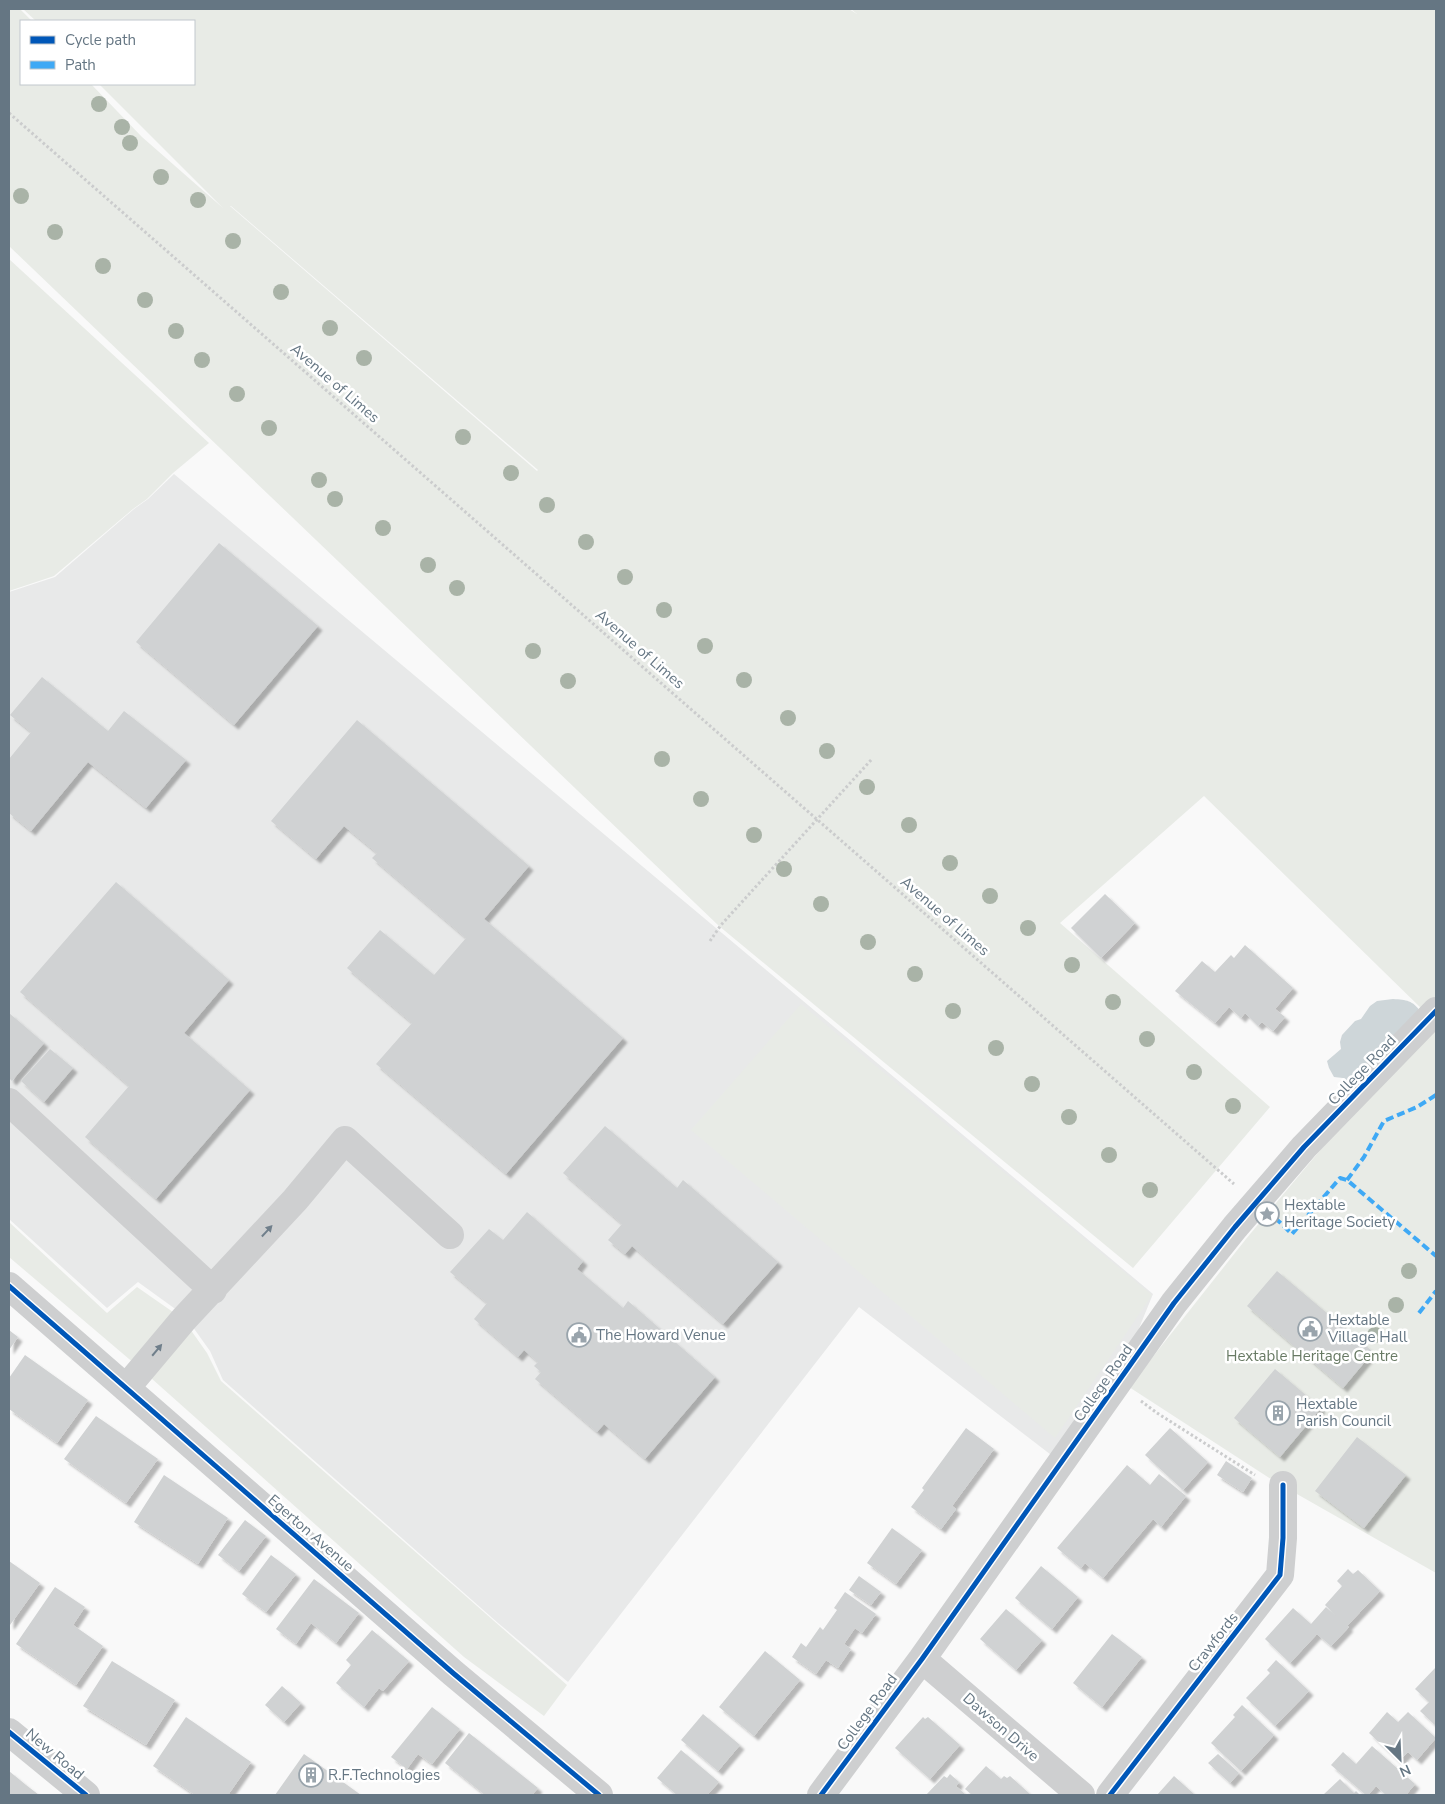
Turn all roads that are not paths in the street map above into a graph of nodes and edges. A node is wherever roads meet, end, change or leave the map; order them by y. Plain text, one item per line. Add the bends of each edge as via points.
1 (1436, 1011) edge
2 (9, 1102) edge
3 (450, 1234) dead end
4 (9, 1286) edge
5 (213, 1290) junction
6 (126, 1388) junction
7 (1283, 1492) road end
8 (922, 1659) junction
9 (9, 1732) edge
10 (86, 1795) edge
11 (599, 1795) edge
12 (821, 1795) edge
13 (1081, 1795) edge
14 (1110, 1795) edge

1 - 8 street, College Road via 1304,1147 1174,1303
2 - 5 street
5 -> 3 street via 296,1200 345,1140
4 - 6 street, Egerton Avenue
6 -> 5 street
6 - 11 street, Egerton Avenue via 453,1673
7 - 14 street, Crawfords via 1280,1575
8 - 12 street, College Road
8 - 13 street, Dawson Drive
9 - 10 street, New Road

